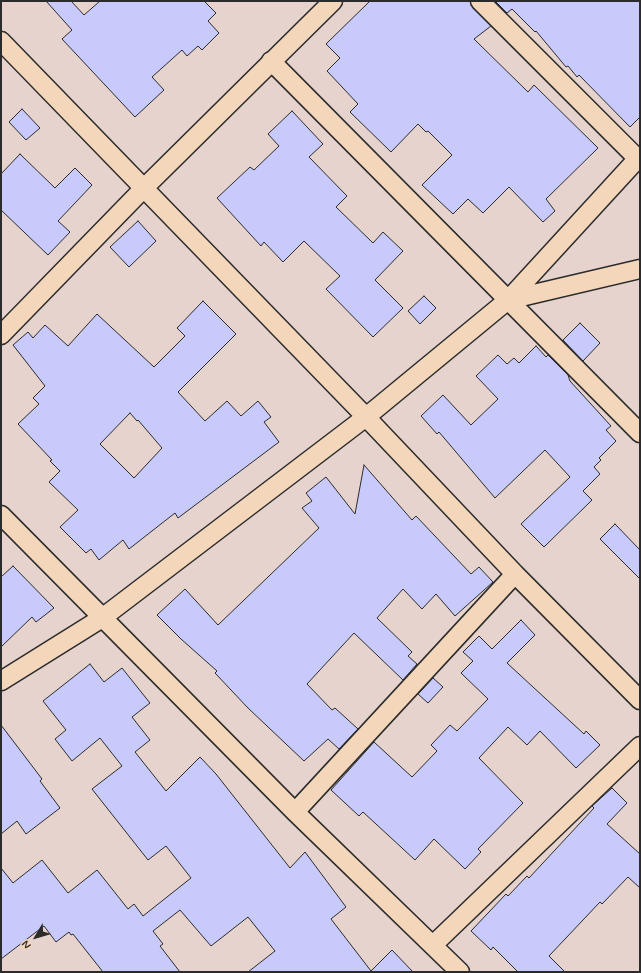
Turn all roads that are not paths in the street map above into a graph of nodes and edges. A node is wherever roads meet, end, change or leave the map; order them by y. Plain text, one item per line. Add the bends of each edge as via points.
1 (333, 1) edge
2 (480, 1) edge
3 (1, 41) edge
4 (271, 61) junction
5 (639, 158) edge
6 (144, 188) junction
7 (640, 269) edge
8 (508, 300) junction
9 (1, 335) edge
10 (366, 417) junction
11 (640, 433) edge
12 (1, 515) edge
13 (515, 574) junction
14 (102, 618) junction
15 (1, 681) edge
16 (640, 700) edge
17 (640, 746) edge
18 (295, 812) junction
19 (433, 945) junction
20 (460, 972) edge

1 - 4 street
2 - 5 street
3 - 6 street
4 - 6 street
4 - 8 street
5 - 8 street
6 - 9 street
6 - 10 street
7 - 8 street
8 - 10 street
8 - 11 street
10 - 13 street
10 - 14 street
12 - 14 street
13 - 16 street
13 - 18 street
14 - 15 street
14 - 18 street
17 - 19 street
18 - 19 street
19 - 20 street

